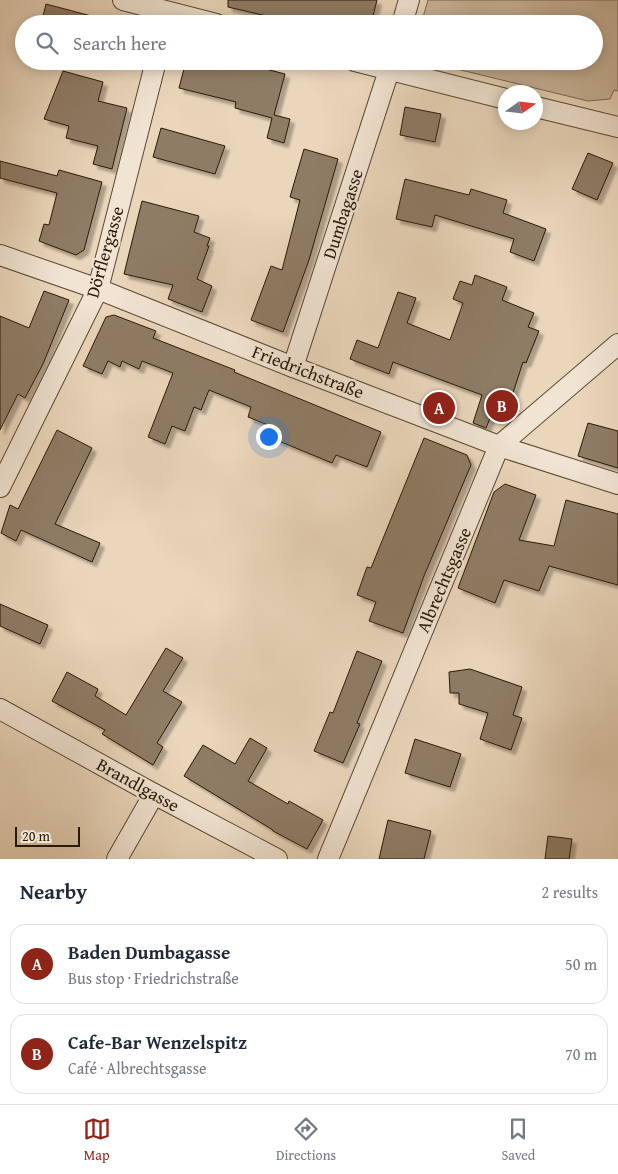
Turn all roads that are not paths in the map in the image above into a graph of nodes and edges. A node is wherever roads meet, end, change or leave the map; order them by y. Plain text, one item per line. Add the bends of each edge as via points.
1 (124, 0) edge
2 (408, 0) edge
3 (169, 12) edge
4 (404, 15) edge
5 (154, 70) edge
6 (389, 70) edge
7 (404, 70) edge
8 (498, 97) edge
9 (543, 109) edge
10 (618, 127) edge
11 (0, 255) edge
12 (98, 288) junction
13 (618, 344) edge
14 (293, 367) junction
15 (499, 446) junction
16 (618, 484) edge
17 (0, 487) edge
18 (0, 709) edge
19 (154, 794) junction
20 (117, 859) edge
21 (277, 859) edge
22 (328, 859) edge

1 - 3 street
2 - 4 street
5 - 12 street, Dörflergasse
6 - 14 street, Dumbagasse
7 - 8 street
9 - 10 street
11 - 12 street, Friedrichstraße
12 - 14 street, Friedrichstraße
12 - 17 street, Dörflergasse
13 - 15 street, Albrechtsgasse
14 - 15 street, Friedrichstraße
15 - 16 street, Friedrichstraße
15 - 22 street, Albrechtsgasse
18 - 19 street, Brandlgasse
19 - 20 street
19 - 21 street, Brandlgasse

